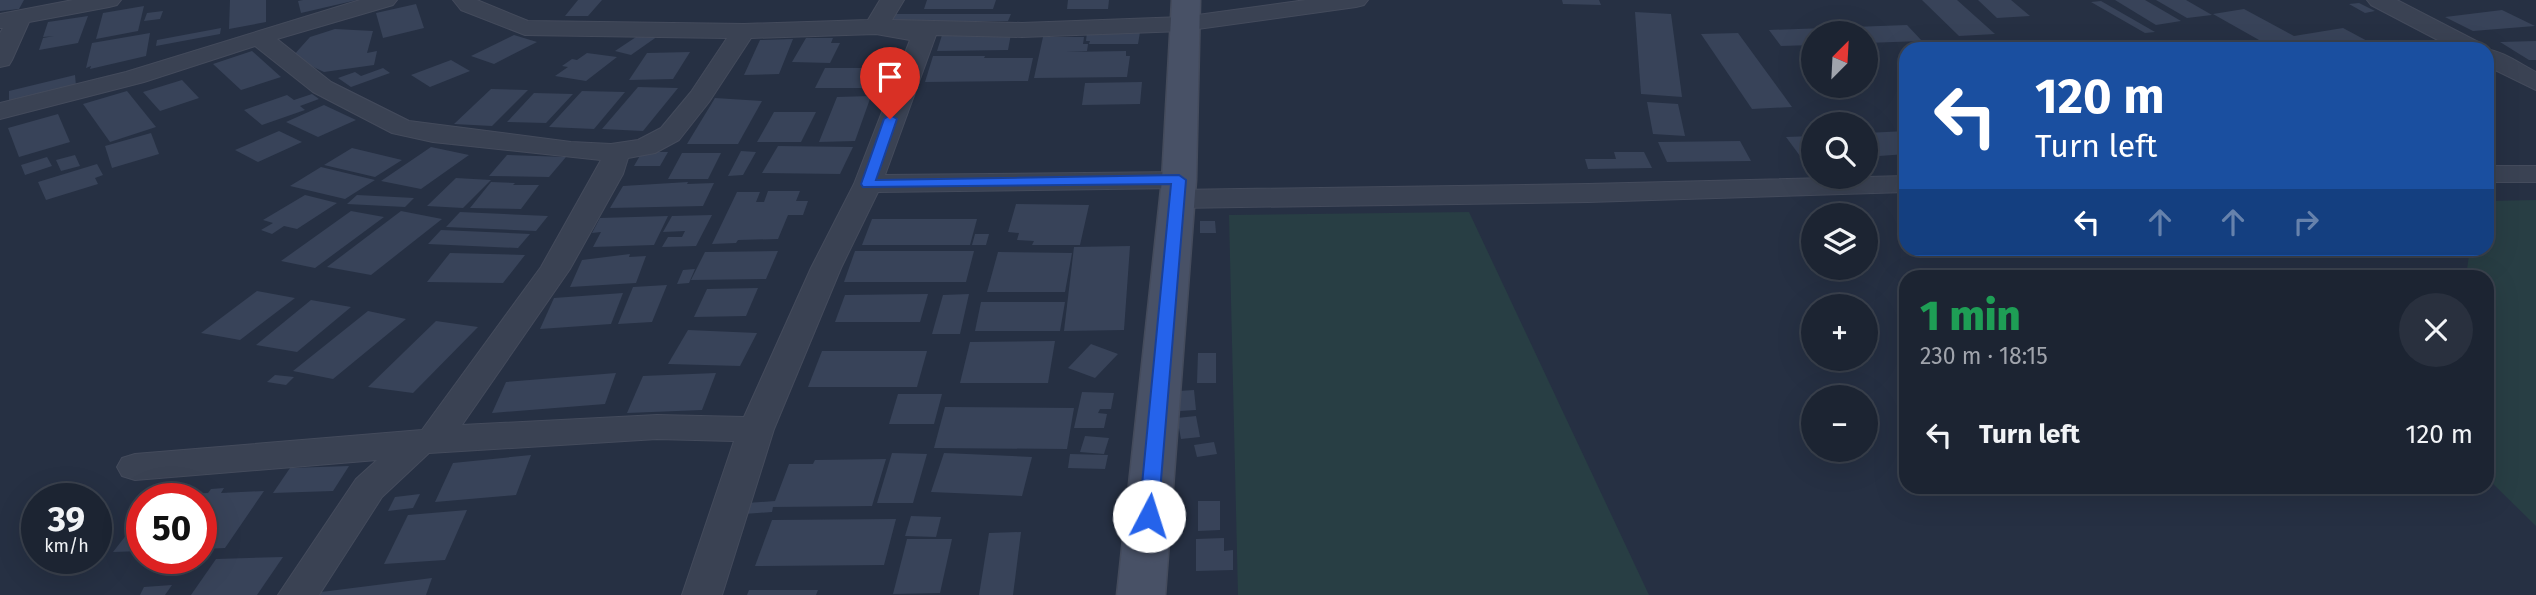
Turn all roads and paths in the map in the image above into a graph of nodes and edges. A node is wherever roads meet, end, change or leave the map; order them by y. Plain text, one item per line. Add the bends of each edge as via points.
1 (109, 0) edge
2 (385, 0) edge
3 (465, 0) edge
4 (892, 0) edge
5 (1356, 0) edge
6 (2379, 0) edge
7 (1184, 12) edge
8 (10, 20) edge
9 (876, 27) junction
10 (744, 31) junction
11 (259, 37) junction
12 (2460, 42) edge
13 (0, 60) edge
14 (2494, 60) edge
15 (2536, 82) edge
16 (0, 111) edge
17 (611, 152) junction
18 (2494, 174) edge
19 (2536, 174) edge
20 (868, 184) junction
21 (1899, 184) edge
22 (1178, 189) junction
23 (756, 429) junction
24 (425, 442) junction
25 (135, 467) dead end
26 (298, 595) edge
27 (702, 595) edge
28 (1141, 595) edge

1 - 8 street
2 - 11 street
3 - 10 street via 525,27
4 - 9 street
5 - 7 street
6 - 12 street
7 - 9 street via 1022,30
7 - 22 main road
8 - 13 street
9 - 10 street
9 - 20 street via 925,35
10 - 17 street via 670,134 645,147
11 - 16 street via 135,77
11 - 17 street via 322,87 401,127
14 - 15 street
17 - 24 street via 615,159 609,174 555,269
18 - 19 street
20 - 22 street
20 - 23 street
21 - 22 street via 1588,193
22 - 28 main road
23 - 24 street via 657,427
23 - 27 street
24 - 25 street
24 - 26 street via 369,488

